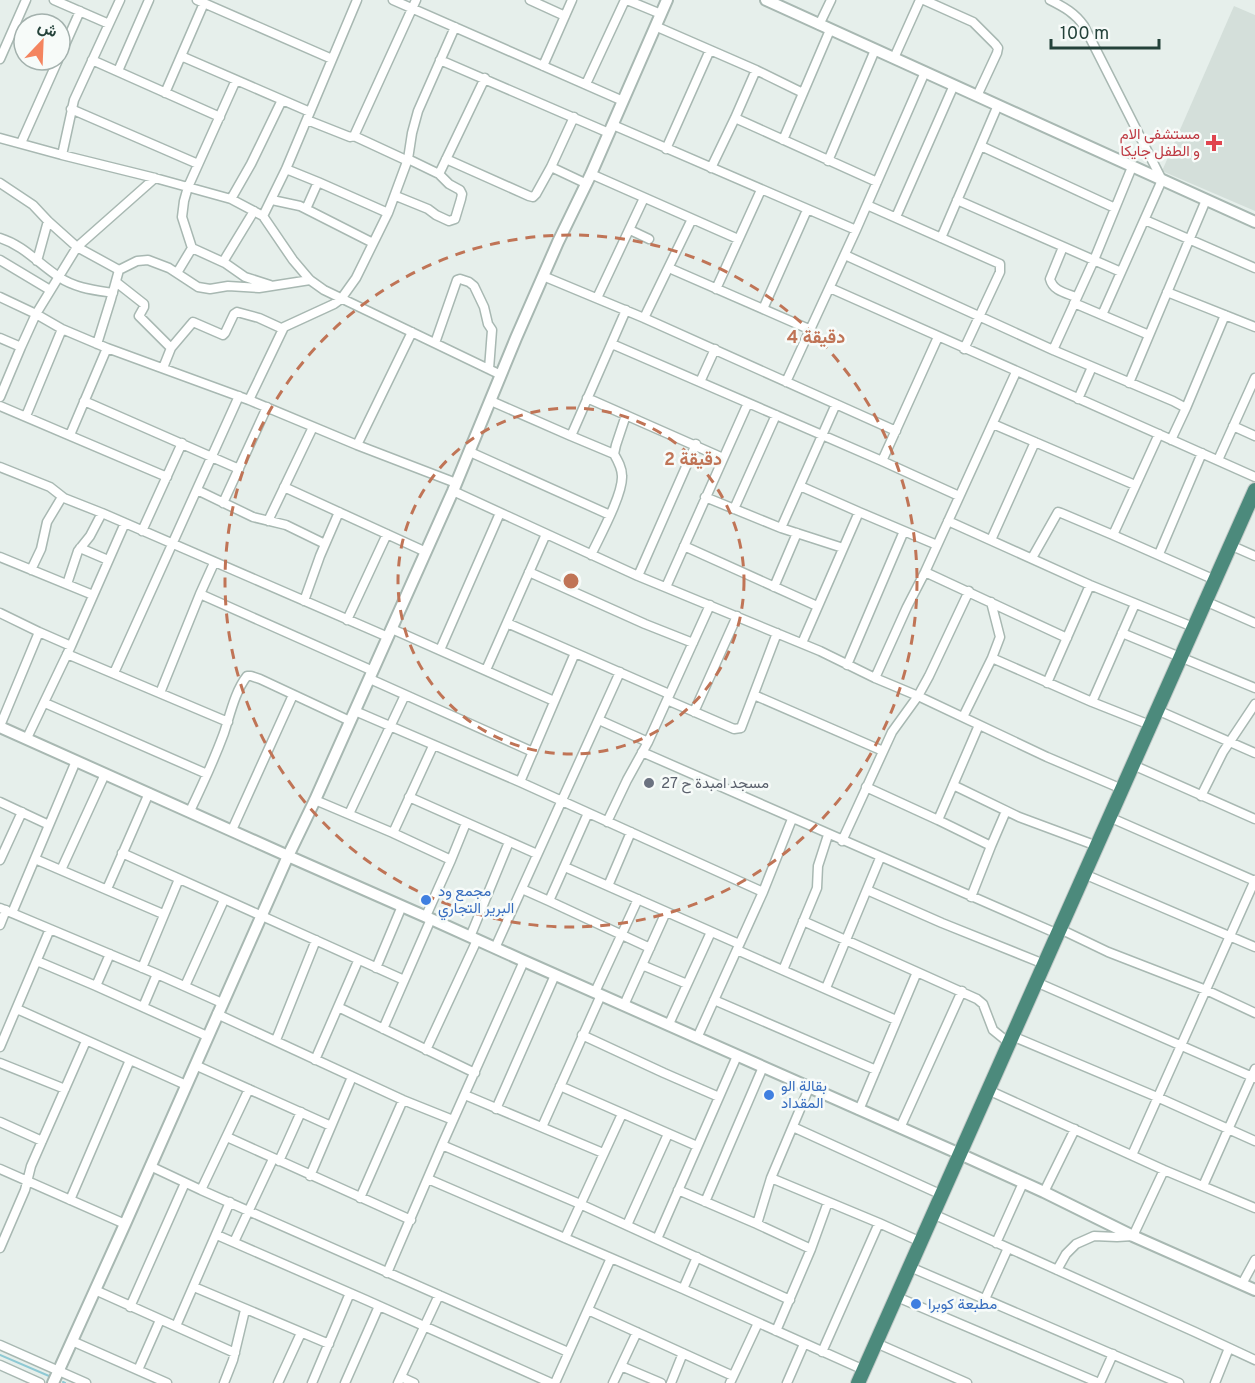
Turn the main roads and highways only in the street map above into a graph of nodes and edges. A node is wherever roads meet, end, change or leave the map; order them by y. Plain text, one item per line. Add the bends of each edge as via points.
1 (1255, 490) edge
2 (861, 1376) edge

1 - 2 highway

